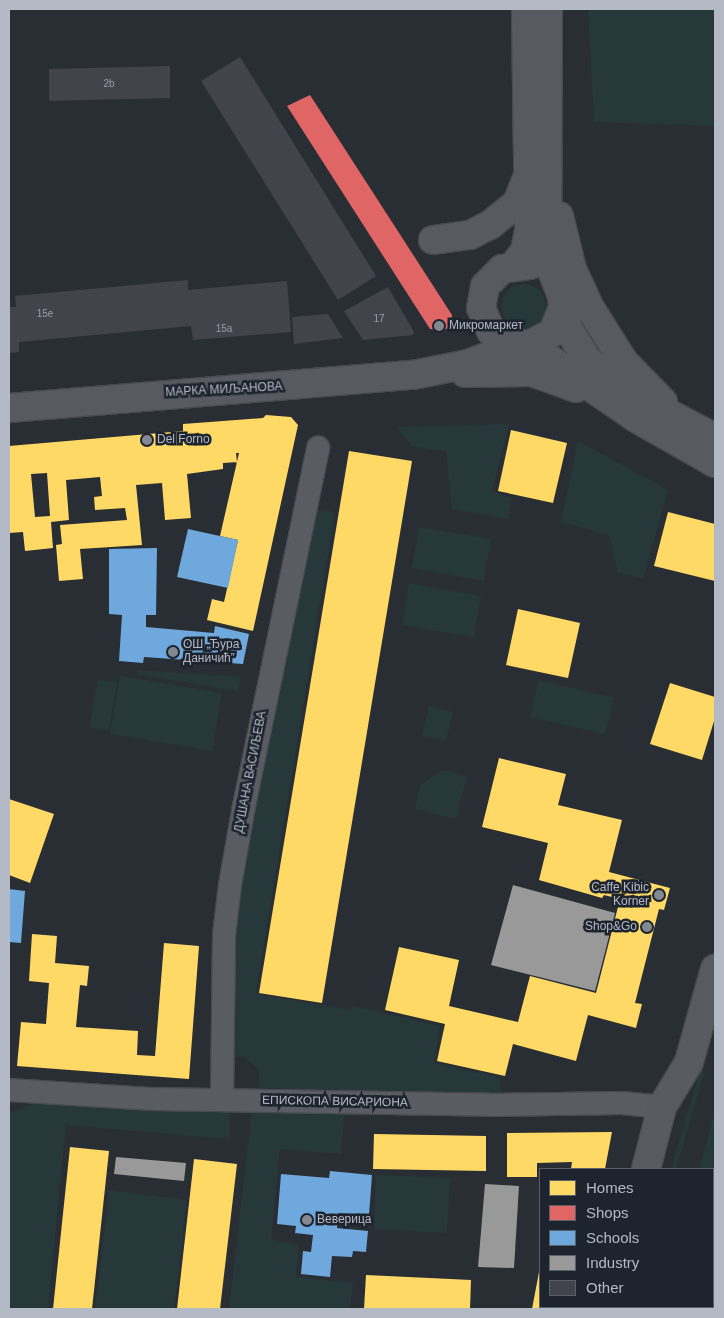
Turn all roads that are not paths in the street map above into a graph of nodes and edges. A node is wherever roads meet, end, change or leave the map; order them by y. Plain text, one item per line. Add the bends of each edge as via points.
1 (526, 9) edge
2 (548, 9) edge
3 (548, 134) junction
4 (530, 172) junction
5 (433, 240) dead end
6 (514, 265) junction
7 (554, 280) junction
8 (563, 307) junction
9 (484, 318) junction
10 (523, 345) junction
11 (430, 372) junction
12 (616, 405) junction
13 (9, 408) edge
14 (691, 424) junction
15 (715, 438) edge
16 (318, 448) dead end
17 (715, 462) edge
18 (715, 969) edge
19 (9, 1090) edge
20 (222, 1100) junction
21 (662, 1108) junction
22 (646, 1168) edge

1 - 4 street
2 - 3 street
3 - 7 street via 547,249
3 - 14 street via 562,237 578,284 624,362 662,401
4 - 5 street via 517,203 490,225 470,235
4 - 6 street via 527,245
6 - 7 street via 536,266
6 - 9 street via 502,269 486,286 482,298
7 - 8 street via 561,293
8 - 10 street via 553,332
8 - 14 street via 574,340 602,374 628,392
9 - 10 street via 491,331 503,340
9 - 11 street via 474,338
10 - 11 street, МАРКА МИЉАНОВА via 468,364
10 - 12 street
11 - 12 street via 532,372
11 - 13 street, МАРКА МИЉАНОВА
12 - 17 street
14 - 15 street
16 - 20 street, ДУШАНА ВАСИЉЕВА via 230,885 224,935
18 - 21 street via 689,1062
19 - 20 street, ЕПИСКОПА ВИСАРИОНА via 119,1098
20 - 21 street, ЕПИСКОПА ВИСАРИОНА via 490,1105 622,1103
21 - 22 street

